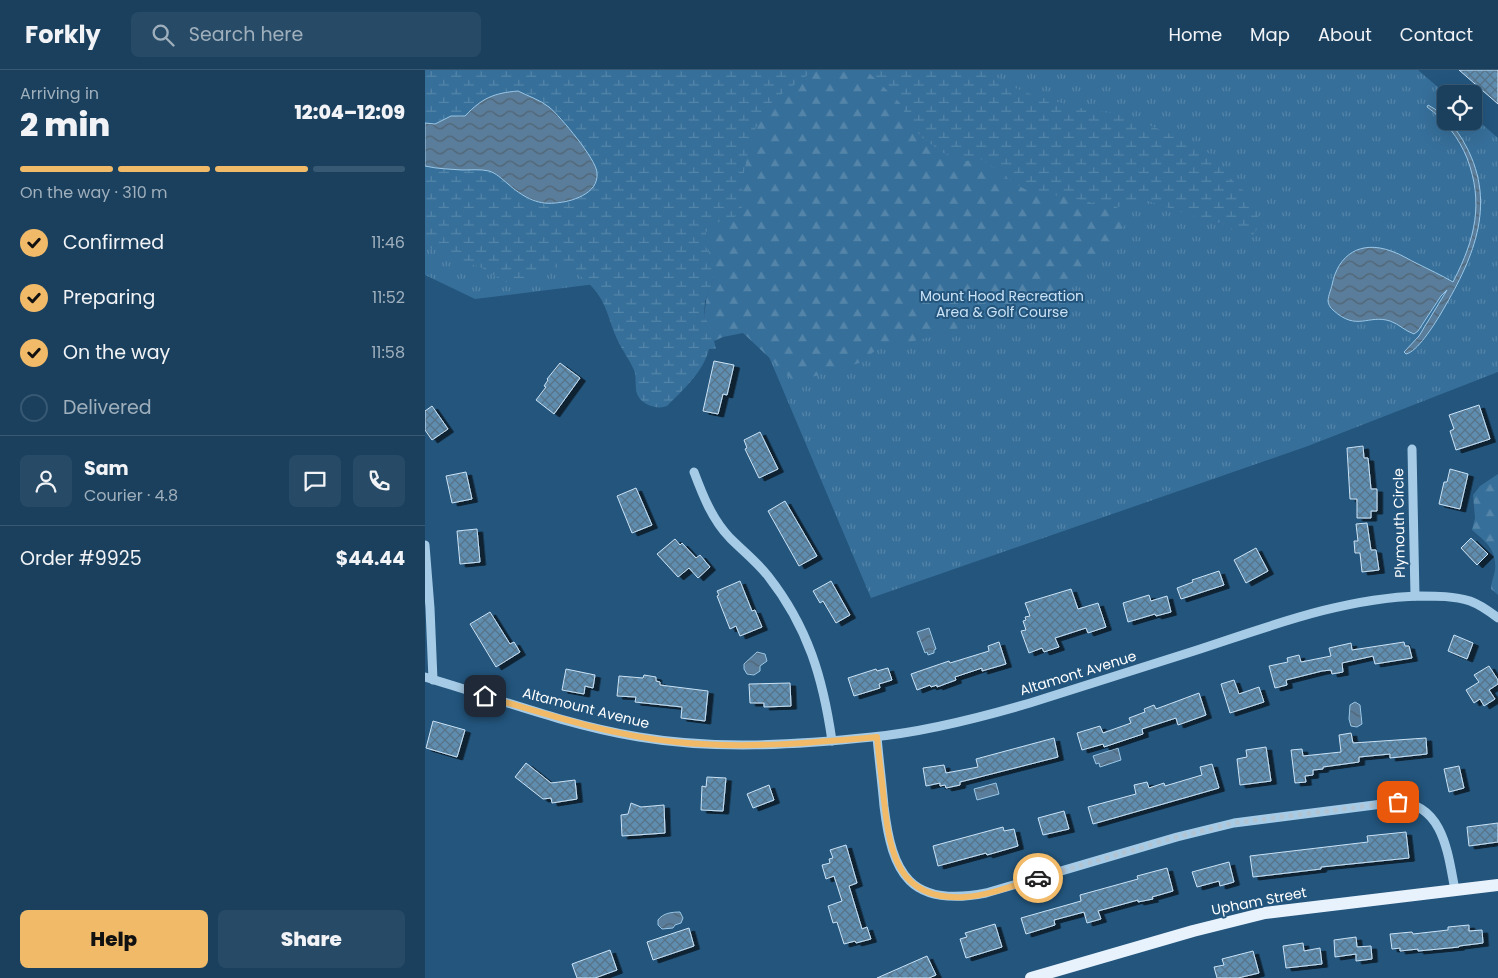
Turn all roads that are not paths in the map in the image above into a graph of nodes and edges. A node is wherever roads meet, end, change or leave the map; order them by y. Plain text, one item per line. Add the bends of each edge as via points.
1 (1412, 449) dead end
2 (694, 472) dead end
3 (425, 545) edge
4 (1415, 596) junction
5 (1498, 618) edge
6 (429, 678) edge
7 (877, 737) junction
8 (655, 739) joint
9 (832, 741) junction
10 (1498, 885) edge
11 (1455, 890) junction
12 (1031, 978) edge

1 - 4 street, Plymouth Circle
2 - 9 street via 713,516 768,576 800,627 821,681
3 - 6 street via 430,608
4 - 5 street, Altamont Avenue via 1468,600
4 - 7 street, Altamont Avenue via 1363,602 1318,612 1003,711
6 - 8 street, Altamount Avenue via 554,717
7 - 9 street, Altamont Avenue
7 - 11 street via 888,835 895,860 908,880 938,895 966,897 986,893 1234,823 1398,802 1418,807 1437,825 1444,839
8 - 9 street, Altamont Avenue via 737,745
10 - 11 main road, Upham Street
11 - 12 main road, Upham Street via 1265,913

